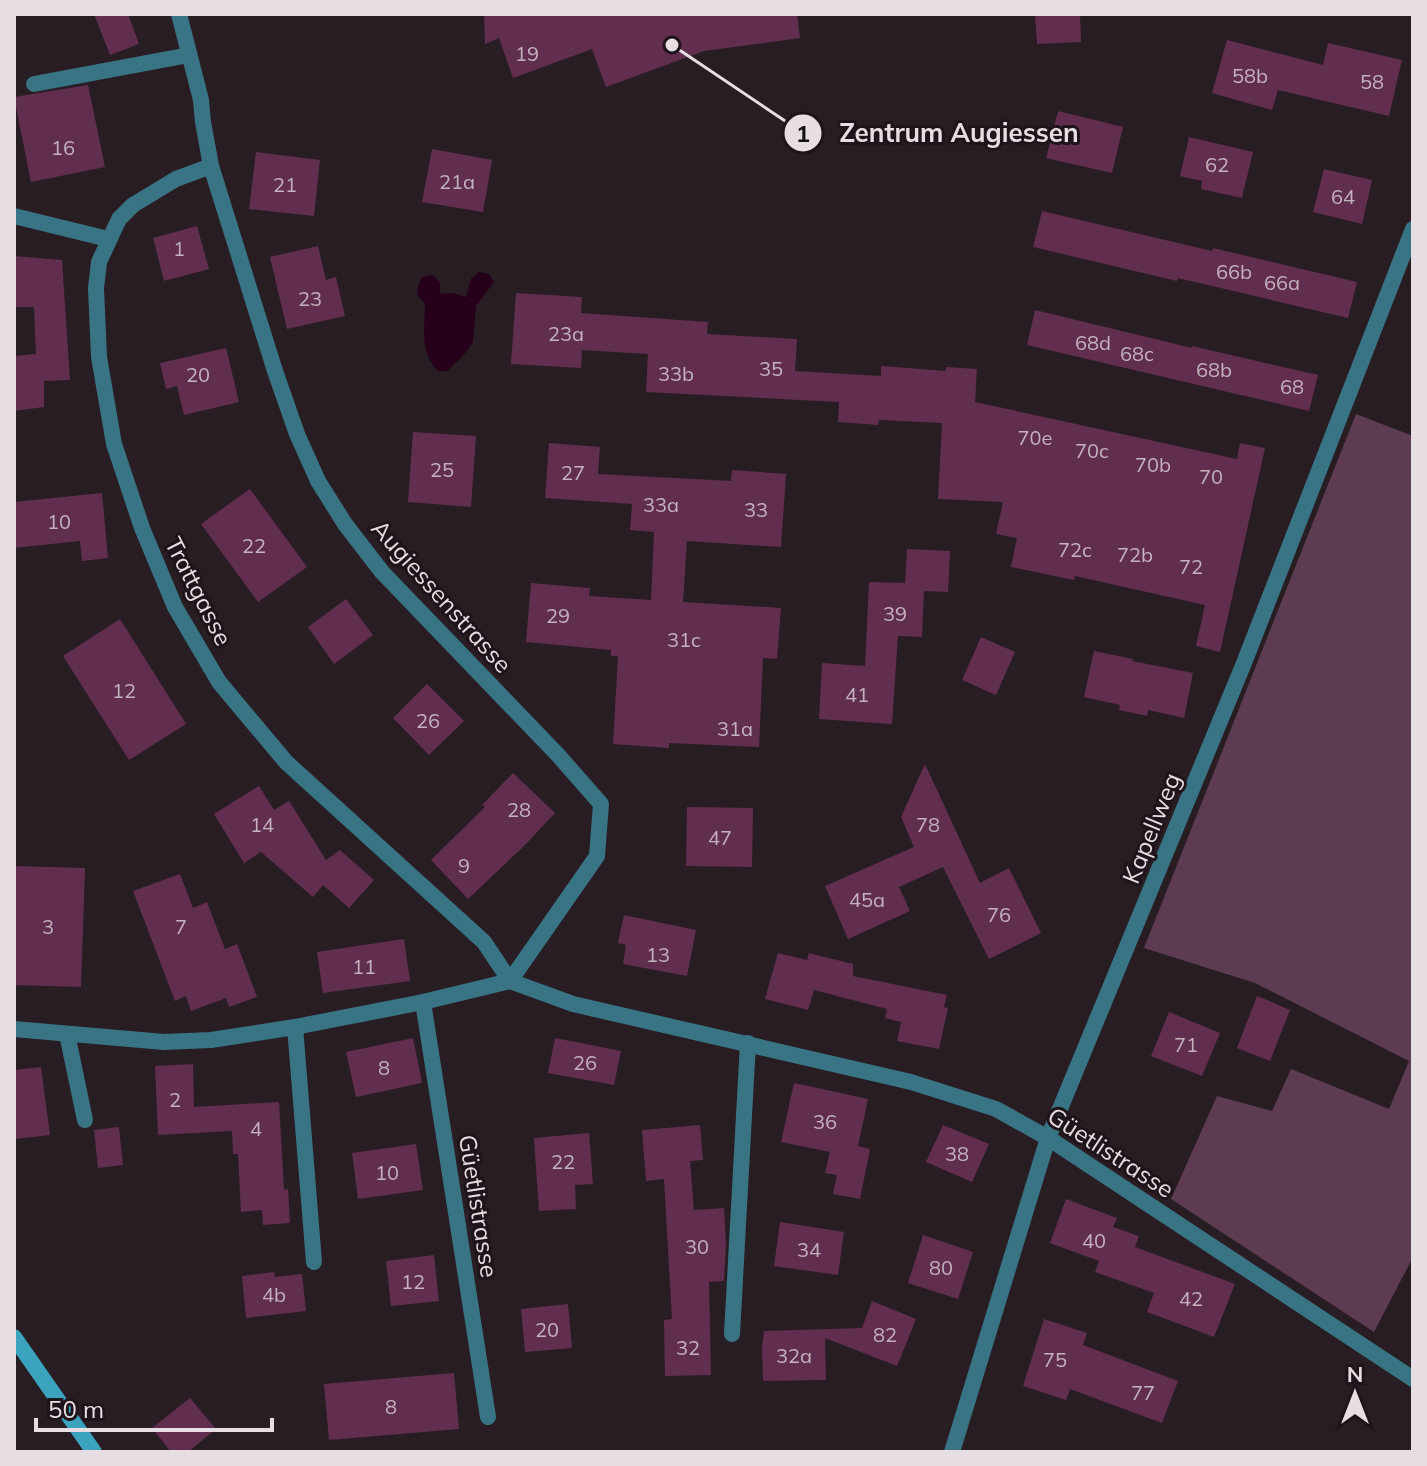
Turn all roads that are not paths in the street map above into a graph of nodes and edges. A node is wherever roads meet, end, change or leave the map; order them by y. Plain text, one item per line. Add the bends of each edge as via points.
1 (179, 14) edge
2 (189, 55) junction
3 (34, 84) dead end
4 (211, 166) junction
5 (14, 216) edge
6 (1413, 229) edge
7 (108, 239) junction
8 (510, 981) junction
9 (423, 1002) junction
10 (295, 1027) junction
11 (14, 1029) edge
12 (67, 1034) junction
13 (748, 1043) junction
14 (85, 1120) dead end
15 (1048, 1138) junction
16 (314, 1262) dead end
17 (732, 1334) dead end
18 (14, 1337) edge
19 (1413, 1379) edge
20 (488, 1417) dead end
21 (94, 1452) edge
22 (952, 1452) edge

1 - 2 street, Augiessenstrasse
2 - 3 street
2 - 4 street, Augiessenstrasse
4 - 7 street, Trattgasse via 176,179 133,205
4 - 8 street, Augiessenstrasse via 275,371 318,481 382,572 601,804 597,856
5 - 7 street
6 - 15 street, Kapellweg via 1244,663
7 - 8 street, Trattgasse via 96,288 99,357 114,444 175,607 219,682 286,762 484,942
8 - 9 street
8 - 13 street, Güetlistrasse via 573,1004
9 - 10 street
9 - 20 street, Güetlistrasse
10 - 12 street via 164,1042
10 - 16 street
11 - 12 street
12 - 14 street
13 - 15 street, Güetlistrasse via 911,1082 996,1109
13 - 17 street
15 - 19 street, Güetlistrasse
15 - 22 street, Kapellweg
18 - 21 main road

